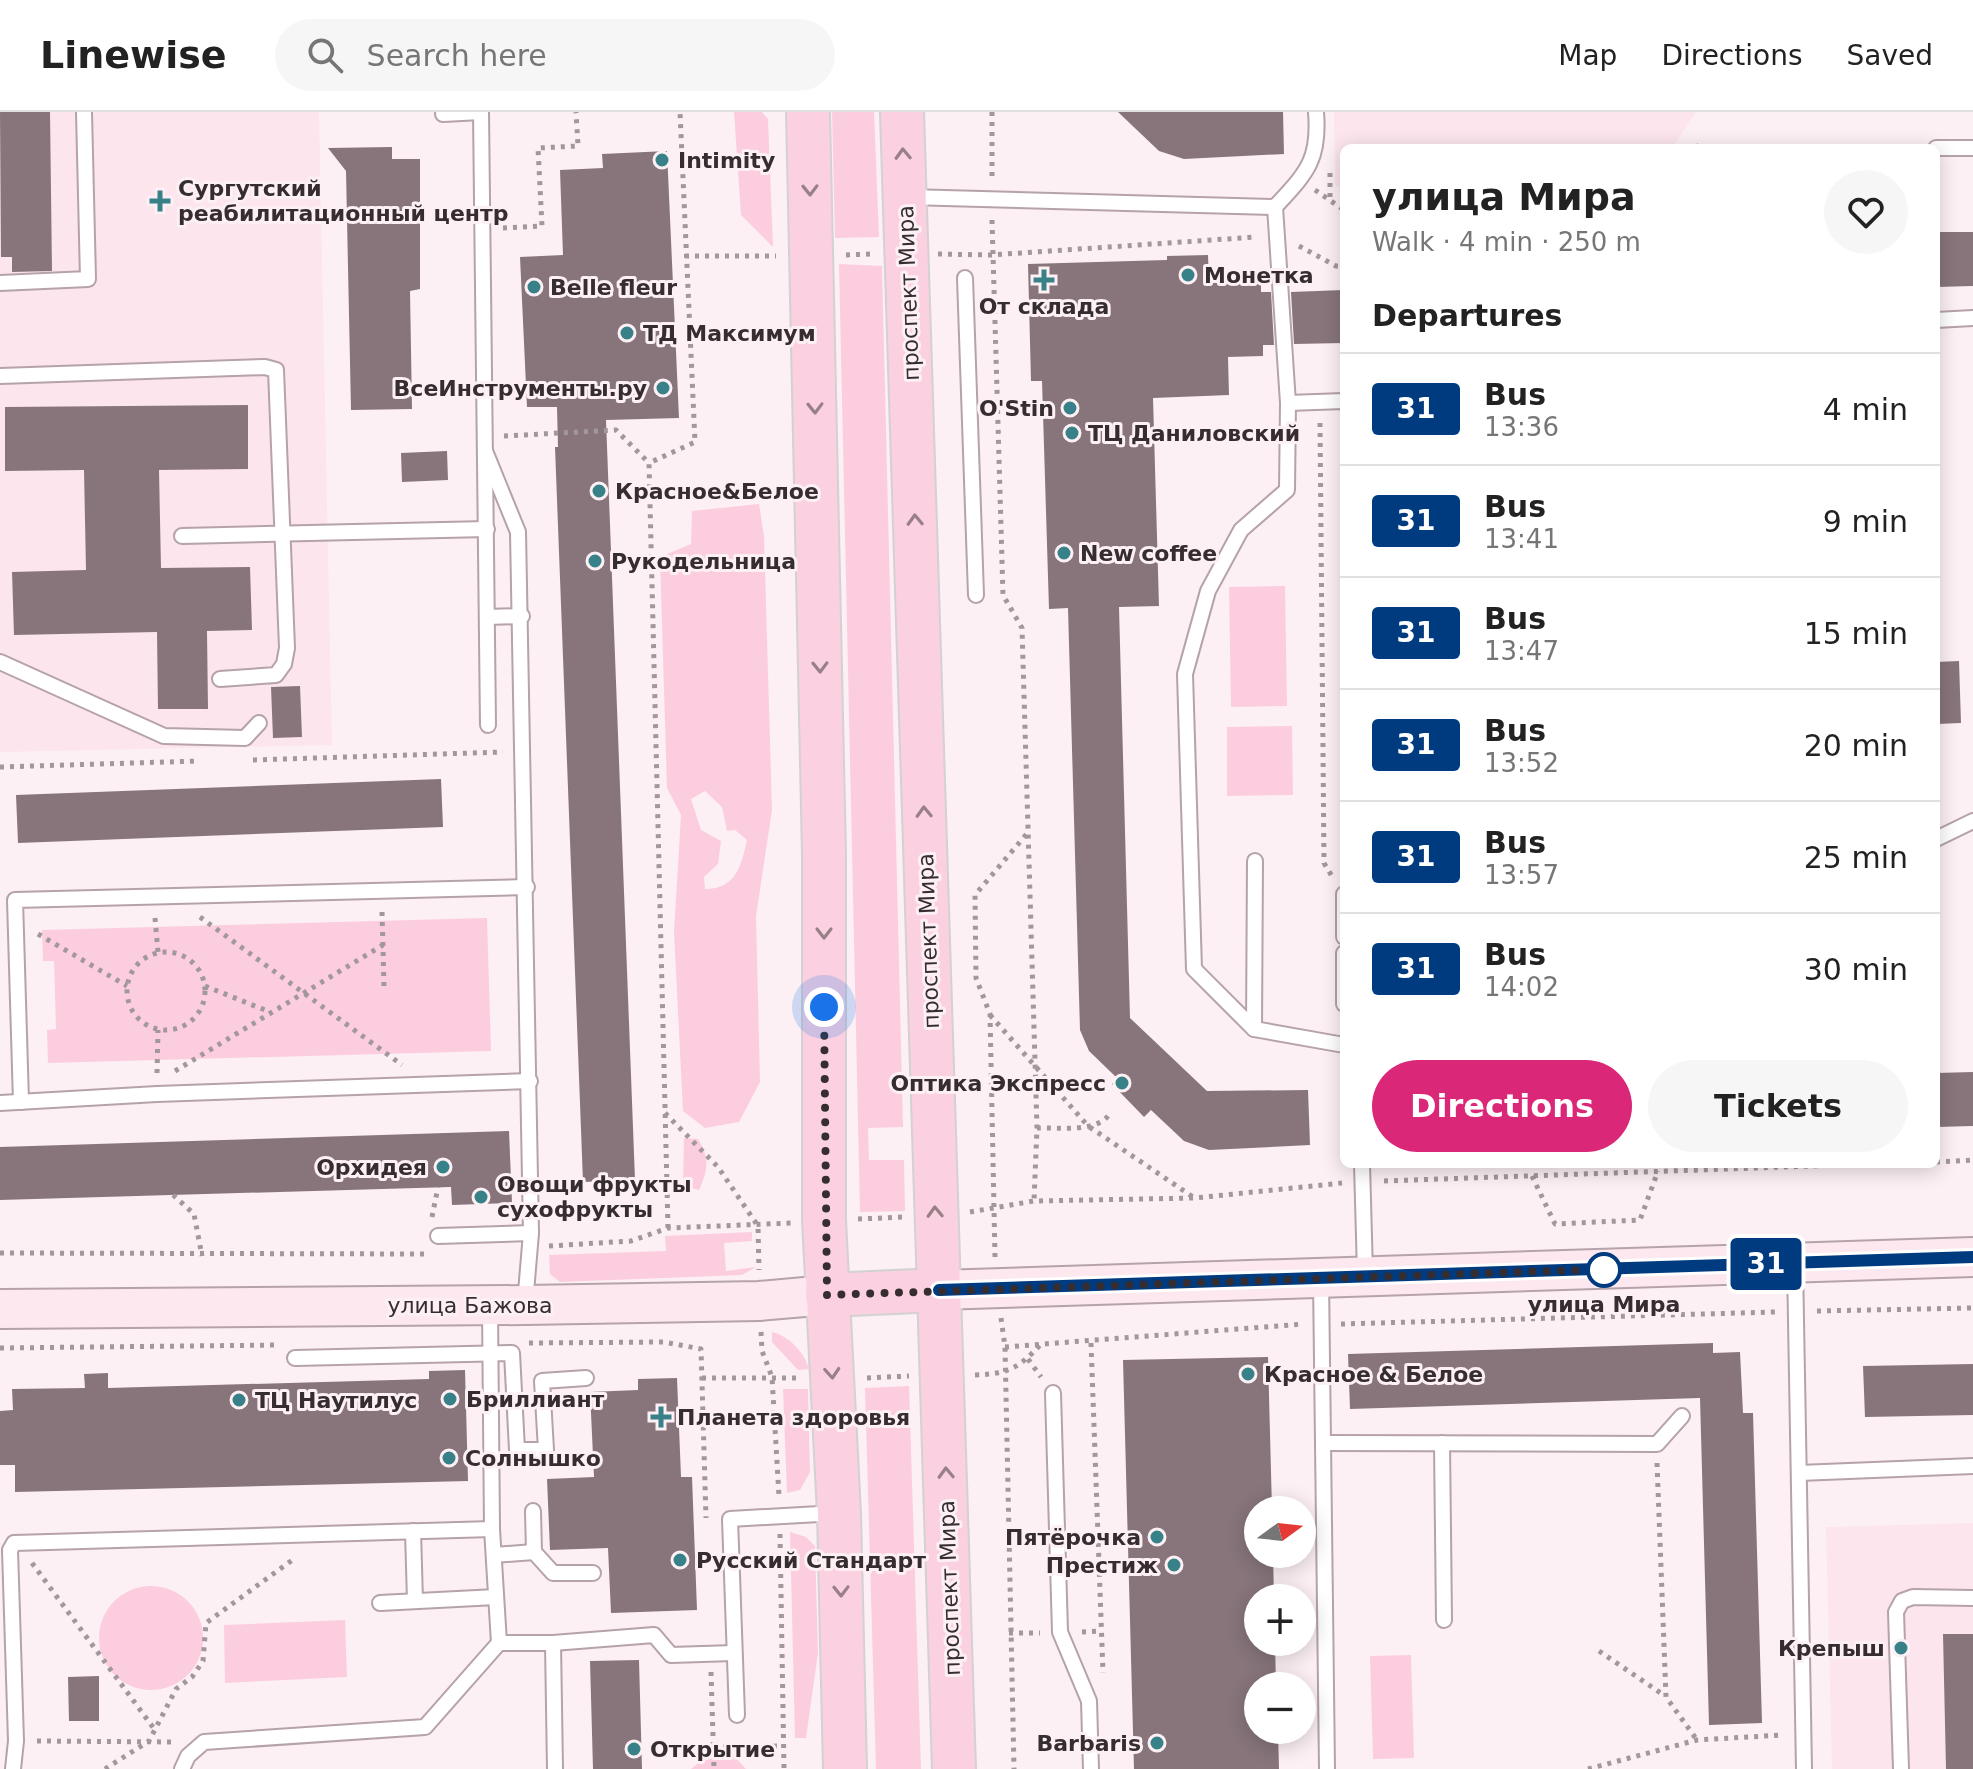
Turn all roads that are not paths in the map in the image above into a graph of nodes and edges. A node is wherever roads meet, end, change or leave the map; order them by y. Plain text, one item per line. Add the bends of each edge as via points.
1 (84, 112) edge
2 (481, 112) edge
3 (808, 112) edge
4 (902, 112) edge
5 (1316, 112) edge
6 (443, 114) dead end
7 (1940, 148) edge
8 (1973, 148) edge
9 (905, 197) junction
10 (1275, 207) junction
11 (965, 278) dead end
12 (0, 283) edge
13 (1973, 318) edge
14 (1940, 320) edge
15 (0, 376) edge
16 (1340, 401) edge
17 (1288, 403) junction
18 (485, 444) junction
19 (487, 529) junction
20 (284, 535) junction
21 (182, 536) dead end
22 (976, 595) dead end
23 (522, 616) junction
24 (487, 617) junction
25 (0, 662) edge
26 (220, 679) dead end
27 (259, 723) dead end
28 (488, 725) dead end
29 (1973, 821) edge
30 (1940, 837) edge
31 (1255, 861) dead end
32 (527, 887) junction
33 (1254, 1029) junction
34 (1340, 1044) edge
35 (530, 1081) junction
36 (21, 1102) junction
37 (0, 1103) edge
38 (1362, 1168) edge
39 (531, 1233) junction
40 (438, 1236) dead end
41 (1973, 1257) edge
42 (1795, 1263) junction
43 (1366, 1278) junction
44 (1321, 1279) junction
45 (939, 1290) junction
46 (827, 1295) junction
47 (507, 1304) junction
48 (0, 1309) edge
49 (490, 1351) junction
50 (295, 1358) dead end
51 (586, 1378) dead end
52 (1053, 1393) dead end
53 (1682, 1416) dead end
54 (1323, 1443) junction
55 (1442, 1443) junction
56 (1973, 1466) edge
57 (1799, 1473) junction
58 (533, 1511) dead end
59 (839, 1513) junction
60 (492, 1529) junction
61 (413, 1531) junction
62 (534, 1552) junction
63 (494, 1555) junction
64 (593, 1573) dead end
65 (496, 1597) junction
66 (1973, 1598) edge
67 (415, 1601) junction
68 (380, 1603) dead end
69 (1444, 1620) dead end
70 (499, 1643) junction
71 (553, 1643) junction
72 (734, 1653) junction
73 (737, 1715) dead end
74 (13, 1769) edge
75 (182, 1769) edge
76 (555, 1769) edge
77 (845, 1769) edge
78 (954, 1769) edge
79 (1091, 1769) edge
80 (1327, 1769) edge
81 (1804, 1769) edge
82 (1901, 1769) edge

1 - 12 lane via 88,279
2 - 6 lane
2 - 18 lane
3 -> 46 main road via 824,855
9 -> 4 main road, проспект Мира
5 - 10 lane via 1318,138 1311,167
7 - 8 lane
9 - 10 lane
45 -> 9 main road, проспект Мира
10 - 17 lane
11 - 22 lane
13 - 14 lane
15 - 20 lane via 276,370
16 - 17 lane
17 - 33 lane via 1287,490 1241,530 1208,591 1185,674 1194,969
18 - 19 lane
18 - 23 lane via 518,532
19 - 20 lane
19 - 24 lane
20 - 21 lane
20 - 26 lane via 284,664 276,675
23 - 24 lane
23 - 32 lane
24 - 28 lane
25 - 27 lane via 164,736 245,738
29 - 30 lane
31 - 33 lane
32 - 35 lane
32 - 36 lane via 18,899 14,903
33 - 34 lane
35 - 36 lane
35 - 39 lane
36 - 37 lane
38 - 43 lane
39 - 40 lane
39 - 47 lane
41 - 42 street
42 - 43 street
42 - 57 lane
43 - 44 street
44 - 45 street
44 - 54 lane
45 - 46 main road, улица Бажова
78 -> 45 main road, проспект Мира
46 - 47 street, улица Бажова via 759,1301
46 -> 59 main road
47 - 48 street, улица Бажова
47 - 49 lane
49 - 50 lane
49 - 51 lane via 512,1353 517,1450 546,1450 542,1381
49 - 60 lane
52 - 79 lane via 1060,1632 1089,1701
53 - 55 lane via 1657,1444
54 - 55 lane
54 - 80 lane
55 - 69 lane
56 - 57 lane
57 - 81 lane
58 - 62 lane
59 - 72 lane via 730,1519
59 -> 77 main road
60 - 61 lane
60 - 63 lane
61 - 67 lane
61 - 74 lane via 14,1543
62 - 63 lane
62 - 64 lane via 553,1573
63 - 65 lane
65 - 67 lane
65 - 70 lane
66 - 82 lane via 1913,1597 1902,1601 1896,1612
67 - 68 lane
70 - 71 lane
70 - 75 lane via 425,1727 204,1742
71 - 72 lane via 654,1635 671,1655
71 - 76 lane
72 - 73 lane

